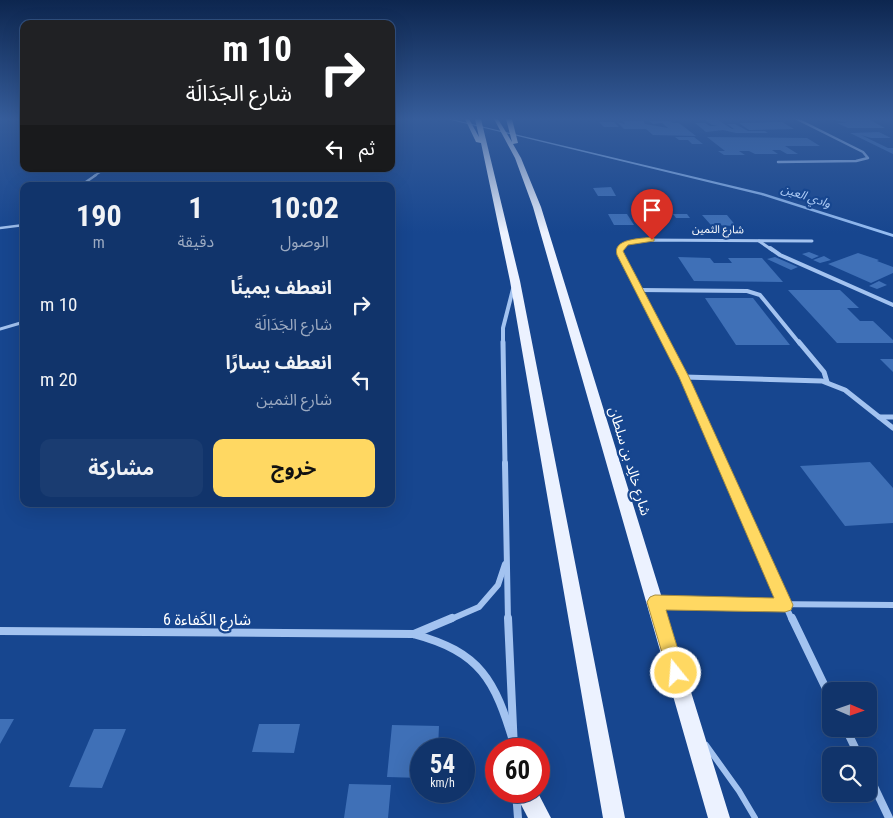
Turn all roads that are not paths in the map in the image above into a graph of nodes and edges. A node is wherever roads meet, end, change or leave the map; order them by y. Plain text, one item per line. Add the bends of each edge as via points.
1 (867, 157) edge
2 (487, 158) edge
3 (518, 158) edge
4 (778, 162) dead end
5 (101, 172) edge
6 (86, 182) edge
7 (20, 226) edge
8 (0, 228) edge
9 (759, 241) junction
10 (812, 241) dead end
11 (515, 281) junction
12 (639, 290) junction
13 (893, 305) edge
14 (20, 323) edge
15 (0, 330) edge
16 (684, 377) junction
17 (828, 382) junction
18 (877, 417) junction
19 (893, 417) edge
20 (893, 428) edge
21 (506, 562) junction
22 (655, 602) junction
23 (785, 605) junction
24 (893, 605) edge
25 (0, 631) edge
26 (413, 634) junction
27 (823, 682) edge
28 (692, 726) junction
29 (511, 738) edge
30 (514, 738) edge
31 (877, 793) edge
32 (517, 803) edge
33 (532, 803) edge
34 (518, 818) edge
35 (540, 818) edge
36 (614, 818) edge
37 (719, 818) edge
38 (755, 818) edge
39 (889, 818) edge

1 - 4 street via 862,160
2 - 11 main road
3 - 22 main road, شارع خالِد بن سلطان via 564,294
5 - 6 lane
7 - 8 lane
9 - 10 street, شارع الثمين
9 - 12 street, شارع الثمين via 642,240 626,243 619,251
9 - 13 street via 780,255
11 - 21 street via 503,328
11 - 36 main road
12 - 16 street, شارع الثمين
12 - 17 street via 747,291 760,295 824,372
14 - 15 lane
16 - 17 street
16 - 23 street, شارع الثمين
17 - 18 street via 853,394
18 - 19 street
18 - 20 street
21 - 26 street, شارع الكَفاءة 6 via 498,585 479,607
21 - 30 street
22 - 23 street
22 - 28 main road, شارع خالِد بن سلطان
23 - 24 street
23 - 27 street, شارع الثمين
25 - 26 street, شارع الكَفاءة 6
26 - 29 street, شارع الكَفاءة 6 via 447,645 470,658 487,677 501,701
28 - 37 main road, شارع خالِد بن سلطان
28 - 38 lane
31 - 39 street
32 - 34 street
33 - 35 main road

